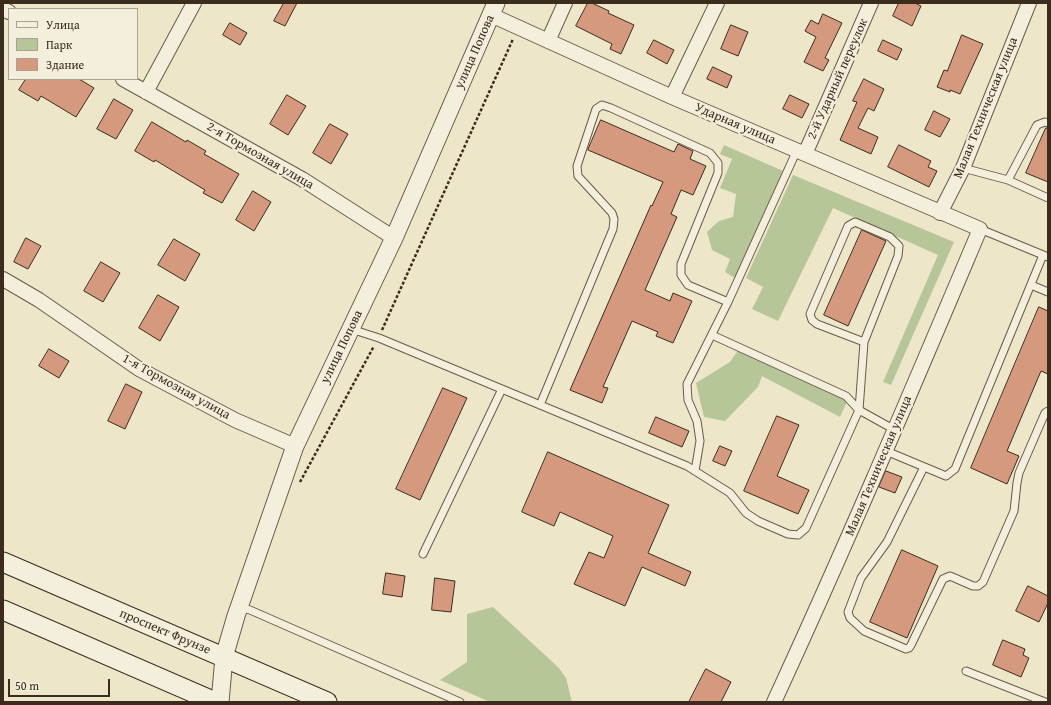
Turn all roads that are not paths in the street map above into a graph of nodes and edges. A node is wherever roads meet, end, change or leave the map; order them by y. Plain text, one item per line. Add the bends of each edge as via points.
1 (194, 3) edge
2 (565, 3) edge
3 (717, 3) edge
4 (871, 3) edge
5 (1029, 3) edge
6 (494, 9) edge
7 (548, 41) junction
8 (125, 80) edge
9 (146, 92) junction
10 (672, 97) junction
11 (1048, 123) edge
12 (801, 152) junction
13 (963, 168) junction
14 (1008, 180) junction
15 (1048, 198) edge
16 (940, 213) junction
17 (980, 229) junction
18 (394, 238) junction
19 (1045, 256) edge
20 (3, 279) edge
21 (1031, 284) junction
22 (1048, 292) edge
23 (728, 302) junction
24 (351, 329) junction
25 (712, 335) junction
26 (864, 342) junction
27 (502, 389) junction
28 (540, 405) junction
29 (859, 410) junction
30 (1048, 411) edge
31 (895, 430) junction
32 (295, 446) junction
33 (886, 451) junction
34 (924, 467) junction
35 (695, 471) junction
36 (423, 554) dead end
37 (3, 562) edge
38 (239, 607) junction
39 (3, 610) edge
40 (224, 657) junction
41 (966, 671) dead end
42 (215, 702) edge
43 (220, 702) edge
44 (327, 702) edge
45 (460, 702) edge
46 (774, 702) edge
47 (1045, 702) edge

1 - 9 street
2 - 7 street
3 - 10 street
4 - 12 street, 2-й Ударный переулок
5 - 13 street, Малая Техническая улица
6 - 7 street, Ударная улица via 518,27
6 - 18 street, улица Попова
7 - 10 street, Ударная улица
8 - 9 street, 2-я Тормозная улица
9 - 18 street, 2-я Тормозная улица via 302,179
10 - 12 street, Ударная улица
11 - 14 lane via 1037,125
12 - 16 street, Ударная улица
12 - 23 lane
13 - 14 lane
13 - 16 street, Малая Техническая улица
14 - 15 lane
16 - 17 street, Ударная улица
17 - 19 lane
17 - 31 street, Малая Техническая улица
18 - 24 street, улица Попова
19 - 21 lane
20 - 32 street, 1-я Тормозная улица via 39,300 139,369 230,418
21 - 22 lane
21 - 34 lane via 955,469 946,476
23 - 25 lane
23 - 28 lane via 688,285 681,275 681,264 718,173 718,163 710,153 602,105 596,109 577,166 578,176 612,213 613,229
24 - 27 lane
24 - 32 street, улица Попова
25 - 29 lane via 846,396
25 - 35 lane via 687,384 688,400 697,421 700,441
26 - 26 lane via 817,324 810,314 848,226 855,222 890,237 899,246 898,256
26 - 29 lane
27 - 28 lane
27 - 36 lane
28 - 35 lane
29 - 31 lane
29 - 35 lane via 806,528 798,535 788,534 758,521 746,513 730,493
30 - 34 lane via 1019,473 1014,511 983,582 973,586 950,576 943,579 912,645 906,649 864,631 850,618 848,612 861,578 887,542
31 - 33 street, Малая Техническая улица
32 - 38 street, улица Попова
33 - 34 lane
33 - 46 street, Малая Техническая улица
37 - 40 main road, проспект Фрунзе
38 - 40 street, улица Попова
38 - 45 lane
39 - 42 main road
40 - 43 street, улица Попова
40 - 44 main road, проспект Фрунзе
41 - 47 lane

